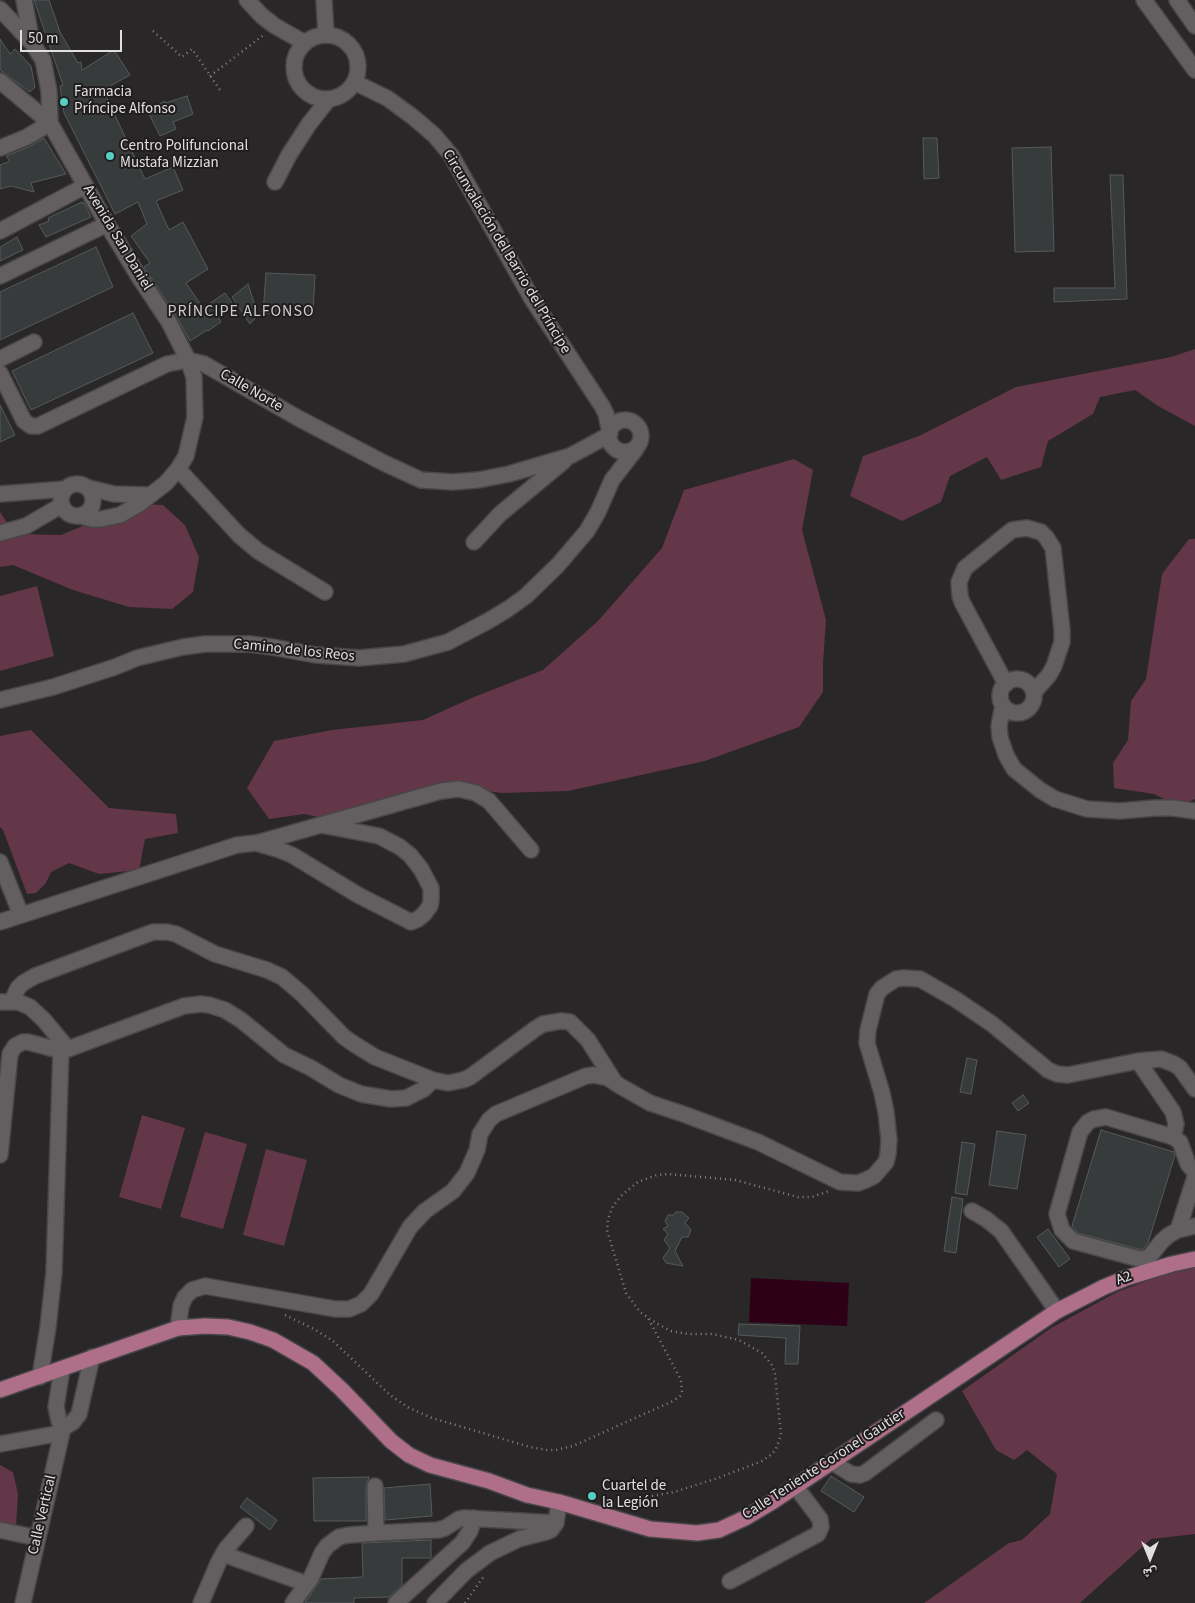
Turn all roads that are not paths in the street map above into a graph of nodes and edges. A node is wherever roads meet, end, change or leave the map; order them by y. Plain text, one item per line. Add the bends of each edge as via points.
1 (24, 0) edge
2 (247, 0) edge
3 (324, 0) edge
4 (1144, 0) edge
5 (1176, 0) edge
6 (0, 9) edge
7 (1195, 26) edge
8 (326, 35) junction
9 (32, 43) junction
10 (305, 43) junction
11 (1195, 70) edge
12 (0, 81) edge
13 (356, 82) junction
14 (328, 100) junction
15 (50, 123) junction
16 (0, 148) edge
17 (275, 182) dead end
18 (86, 186) junction
19 (107, 224) junction
20 (0, 231) edge
21 (0, 276) edge
22 (34, 342) dead end
23 (0, 359) edge
24 (188, 360) junction
25 (0, 373) edge
26 (597, 398) junction
27 (624, 420) junction
28 (610, 438) junction
29 (636, 449) junction
30 (570, 456) junction
31 (178, 468) junction
32 (612, 480) junction
33 (89, 488) junction
34 (65, 489) junction
35 (0, 494) edge
36 (149, 495) junction
37 (71, 512) junction
38 (0, 533) edge
39 (474, 542) dead end
40 (325, 592) dead end
41 (1006, 684) junction
42 (1034, 692) junction
43 (0, 700) edge
44 (1003, 705) junction
45 (1195, 810) edge
46 (321, 825) junction
47 (256, 843) junction
48 (531, 850) dead end
49 (0, 862) edge
50 (21, 915) junction
51 (0, 922) edge
52 (6, 1001) edge
53 (65, 1049) junction
54 (1138, 1061) junction
55 (433, 1080) junction
56 (614, 1081) junction
57 (1195, 1089) edge
58 (1174, 1137) junction
59 (0, 1155) edge
60 (1195, 1172) edge
61 (1195, 1177) edge
62 (972, 1211) dead end
63 (1195, 1226) edge
64 (1178, 1230) junction
65 (1195, 1259) edge
66 (1057, 1311) junction
67 (178, 1328) junction
68 (92, 1357) junction
69 (62, 1369) junction
70 (40, 1377) junction
71 (0, 1390) edge
72 (936, 1420) dead end
73 (62, 1430) junction
74 (0, 1444) edge
75 (832, 1462) junction
76 (375, 1486) dead end
77 (796, 1487) junction
78 (559, 1502) junction
79 (474, 1518) junction
80 (556, 1523) junction
81 (246, 1526) dead end
82 (0, 1530) edge
83 (376, 1533) junction
84 (38, 1538) junction
85 (223, 1554) junction
86 (730, 1581) dead end
87 (307, 1584) junction
88 (23, 1603) edge
89 (201, 1603) edge
90 (293, 1603) edge
91 (396, 1603) edge
92 (435, 1603) edge

1 - 9 street
2 - 10 street via 275,26
3 - 8 street
4 - 11 street
5 - 7 street
6 - 9 street, Avenida San Daniel
8 - 10 street
8 - 13 street via 347,42 354,50 359,61
9 - 15 street, Avenida San Daniel via 42,60 49,91
10 - 14 street via 294,62 298,85 316,99
12 - 15 street
13 - 14 street via 339,98
13 - 26 street, Circunvalación del Barrio del Príncipe via 398,106 448,150 532,299
14 - 17 street via 289,154
15 - 16 street
15 - 18 street, Avenida San Daniel
18 - 19 street, Avenida San Daniel
18 - 20 street
19 - 21 street
19 - 24 street, Avenida San Daniel
22 - 23 street
24 - 25 street via 167,364 38,426 24,422
24 - 30 street, Calle Norte via 204,364 298,418 420,480 478,480
24 - 31 street, Avenida San Daniel via 194,377 195,417 186,456
26 - 27 street, Circunvalación del Barrio del Príncipe
26 - 28 street, Circunvalación del Barrio del Príncipe via 606,414
27 - 28 street via 612,426
27 - 29 street via 639,428 641,439
28 - 29 street via 617,450 630,452
28 - 30 street
28 - 32 street, Camino de los Reos
29 - 32 street, Camino de los Reos
30 - 39 street via 500,514
31 - 36 street, Avenida San Daniel via 166,483
31 - 40 street via 246,541
32 - 43 street, Camino de los Reos via 587,531 553,571 508,609 448,642 404,654 359,658 316,655 250,644 183,647
33 - 34 street via 79,483
33 - 36 street via 114,494
33 - 37 street via 92,506 86,514
34 - 35 street
34 - 37 street via 61,497
36 - 37 street via 130,510 111,518 92,519
37 - 38 street via 46,523
41 - 42 street via 1011,680 1022,680
41 - 42 street via 962,602 959,582 966,568 1012,530 1027,528 1041,532 1053,548 1062,630 1062,642 1054,666
41 - 44 street via 1000,694
42 - 44 street via 1032,704 1024,712 1012,712
44 - 45 street via 1000,737 1009,762 1026,780 1055,799 1104,811
46 - 47 street
46 - 47 street via 379,836 410,855 431,888 430,906 424,914 411,922 292,855
46 - 48 street via 441,791 459,789 476,793 488,801
47 - 50 street via 237,845
49 - 50 street
50 - 51 street
52 - 53 street via 30,1007
52 - 55 street via 23,983 35,976 153,932 166,932 215,954 282,977 354,1044 375,1057
53 - 55 street via 175,1008 201,1004 226,1010 284,1055 360,1094 406,1098
53 - 59 street via 23,1042 10,1054
53 - 70 street via 54,1272
54 - 56 street via 1068,1076 1056,1074 955,999 920,980 896,980 877,994 867,1043 886,1112 888,1154 881,1170 866,1180 849,1183 840,1182 758,1142 650,1103
54 - 57 street via 1161,1059 1174,1064
54 - 58 street via 1173,1112 1176,1124
55 - 56 street via 448,1083 470,1077 543,1024 561,1021 570,1022 588,1040
56 - 67 street via 602,1076 586,1076 496,1114 489,1120 480,1134 467,1173 453,1191 425,1211 410,1227 371,1294 361,1304 336,1309 205,1286 192,1290 185,1297
58 - 60 street via 1180,1142 1188,1164
58 - 64 street via 1106,1117 1088,1122 1080,1132 1057,1214 1062,1230 1072,1241 1143,1260
61 - 64 street
62 - 66 street via 1001,1231
63 - 64 street
65 - 66 main road, A2 via 1126,1278
66 - 75 main road, Calle Teniente Coronel Gautier
67 - 68 main road, Calle Teniente Coronel Gautier
67 - 78 main road, Calle Teniente Coronel Gautier via 228,1327 273,1340 313,1363 391,1442 409,1455 430,1465
68 - 69 main road, Calle Teniente Coronel Gautier
68 - 73 street via 79,1414
69 - 70 main road, Calle Teniente Coronel Gautier
69 - 73 street via 56,1407
70 - 71 main road, Calle Teniente Coronel Gautier
72 - 75 street via 865,1473 851,1474
73 - 74 street
73 - 84 street, Calle Vertical
75 - 77 main road, Calle Teniente Coronel Gautier
76 - 83 street
77 - 78 main road, Calle Teniente Coronel Gautier via 745,1518 719,1530 697,1533 650,1529
77 - 86 street via 820,1519 818,1534
78 - 80 street
79 - 80 street
79 - 83 street via 459,1519 438,1530
79 - 91 street via 462,1543
80 - 92 street via 551,1530 519,1539 477,1562
81 - 85 street
82 - 84 street
83 - 87 street via 348,1534 332,1541 322,1553
84 - 88 street, Calle Vertical
85 - 87 street
85 - 89 street
87 - 90 street

